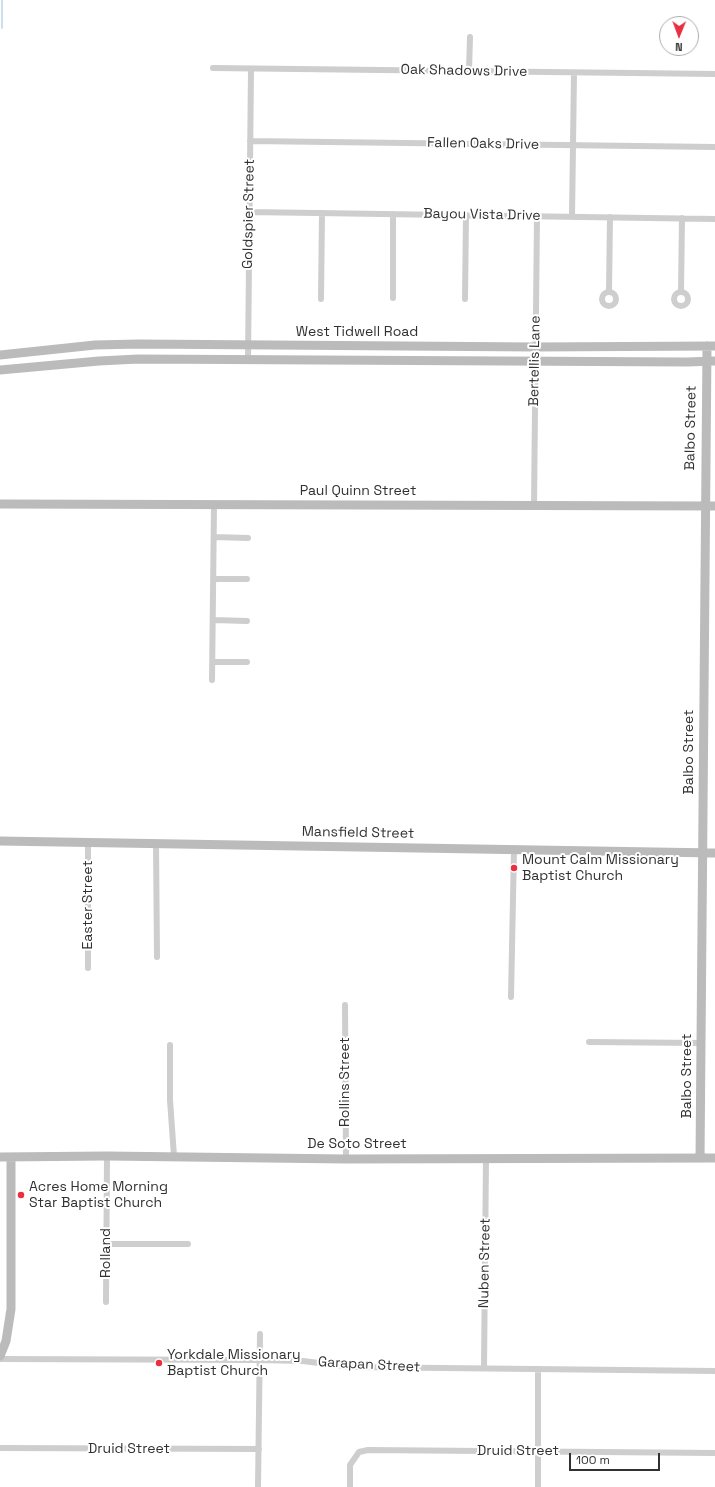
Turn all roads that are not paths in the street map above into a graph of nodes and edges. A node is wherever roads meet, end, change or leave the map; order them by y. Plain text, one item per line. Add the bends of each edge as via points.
1 (470, 37) dead end
2 (213, 68) dead end
3 (251, 69) junction
4 (469, 71) junction
5 (574, 73) junction
6 (715, 74) edge
7 (250, 141) junction
8 (573, 145) junction
9 (715, 147) edge
10 (249, 212) junction
11 (322, 213) junction
12 (393, 214) junction
13 (466, 215) junction
14 (536, 216) junction
15 (572, 217) junction
16 (610, 217) junction
17 (682, 218) junction
18 (715, 219) edge
19 (609, 291) dead end
20 (681, 292) dead end
21 (393, 298) dead end
22 (321, 299) dead end
23 (465, 299) dead end
24 (139, 344) junction
25 (248, 346) junction
26 (391, 346) junction
27 (711, 346) edge
28 (536, 347) junction
29 (28, 352) junction
30 (0, 355) edge
31 (138, 359) junction
32 (248, 360) junction
33 (391, 361) junction
34 (711, 361) edge
35 (536, 362) junction
36 (30, 367) junction
37 (0, 370) edge
38 (0, 504) edge
39 (214, 505) junction
40 (534, 506) junction
41 (704, 506) junction
42 (715, 506) edge
43 (214, 537) junction
44 (248, 538) dead end
45 (214, 579) junction
46 (247, 579) dead end
47 (214, 620) junction
48 (247, 621) dead end
49 (213, 662) junction
50 (247, 662) dead end
51 (212, 680) dead end
52 (0, 841) edge
53 (88, 842) junction
54 (156, 844) junction
55 (514, 849) junction
56 (702, 852) junction
57 (715, 852) edge
58 (157, 957) dead end
59 (88, 968) dead end
60 (511, 997) dead end
61 (345, 1004) dead end
62 (589, 1042) dead end
63 (700, 1043) junction
64 (170, 1045) dead end
65 (107, 1156) junction
66 (174, 1156) junction
67 (0, 1157) edge
68 (11, 1157) junction
69 (486, 1158) junction
70 (700, 1158) junction
71 (715, 1158) edge
72 (346, 1159) junction
73 (106, 1244) junction
74 (188, 1244) dead end
75 (106, 1302) dead end
76 (260, 1334) dead end
77 (0, 1356) edge
78 (0, 1359) edge
79 (259, 1360) junction
80 (484, 1368) junction
81 (538, 1369) junction
82 (715, 1371) edge
83 (0, 1448) edge
84 (258, 1450) junction
85 (538, 1450) junction
86 (715, 1453) edge
87 (258, 1487) edge
88 (350, 1487) edge
89 (538, 1487) edge

1 - 4 street
2 - 3 street, Oak Shadows Drive
3 - 4 street, Oak Shadows Drive
3 - 7 street, Goldspier Street
4 - 5 street, Oak Shadows Drive
5 - 6 street, Oak Shadows Drive
5 - 8 street
7 - 8 street, Fallen Oaks Drive
7 - 10 street, Goldspier Street
8 - 9 street, Fallen Oaks Drive
8 - 15 street
10 - 11 street, Bayou Vista Drive
10 - 25 street, Goldspier Street
11 - 12 street, Bayou Vista Drive
11 - 22 street
12 - 13 street, Bayou Vista Drive
12 - 21 street
13 - 14 street, Bayou Vista Drive
13 - 23 street
14 - 15 street, Bayou Vista Drive
14 - 28 street, Bertellis Lane
15 - 16 street, Bayou Vista Drive
16 - 17 street, Bayou Vista Drive
16 - 19 street
17 - 18 street, Bayou Vista Drive
17 - 20 street
24 - 25 street, West Tidwell Road
24 - 29 street, West Tidwell Road via 95,345
24 - 31 street
25 - 26 street, West Tidwell Road
25 - 32 street, Goldspier Street
26 - 28 street, West Tidwell Road
26 - 33 street
27 - 28 street, West Tidwell Road
27 - 34 street, Balbo Street
28 - 35 street, Bertellis Lane
29 - 30 street, West Tidwell Road
29 - 36 street
31 - 32 street, West Tidwell Road
31 - 36 street, West Tidwell Road
32 - 33 street, West Tidwell Road
33 - 35 street, West Tidwell Road
34 - 35 street, West Tidwell Road
34 - 41 street, Balbo Street
35 - 40 street, Bertellis Lane
36 - 37 street, West Tidwell Road
38 - 39 street, Paul Quinn Street
39 - 40 street, Paul Quinn Street
39 - 43 street
40 - 41 street, Paul Quinn Street
41 - 42 street, Paul Quinn Street
41 - 56 street, Balbo Street
43 - 44 street
43 - 45 street
45 - 46 street
45 - 47 street
47 - 48 street
47 - 49 street
49 - 50 street
49 - 51 street
52 - 53 street, Mansfield Street
53 - 54 street, Mansfield Street
53 - 59 street, Easter Street
54 - 55 street, Mansfield Street
54 - 58 street
55 - 56 street, Mansfield Street
55 - 60 street
56 - 57 street, Mansfield Street
56 - 63 street, Balbo Street
61 - 72 street, Rollins Street
62 - 63 street
63 - 70 street, Balbo Street
64 - 66 street
65 - 66 street, De Soto Street
65 - 68 street, De Soto Street
65 - 73 street, Rolland
66 - 72 street, De Soto Street
67 - 68 street, De Soto Street
68 - 77 street via 11,1309 6,1341
69 - 70 street, De Soto Street
69 - 72 street, De Soto Street
69 - 80 street, Nuben Street
70 - 71 street, De Soto Street
73 - 74 street
73 - 75 street, Rolland
76 - 79 street
78 - 79 street, Garapan Street
79 - 80 street, Garapan Street via 303,1361 351,1367
79 - 84 street
80 - 81 street, Garapan Street
81 - 82 street, Garapan Street
81 - 85 street
83 - 84 street, Druid Street
84 - 87 street
85 - 86 street, Druid Street
85 - 88 street, Druid Street via 368,1450 359,1452 350,1465
85 - 89 street

